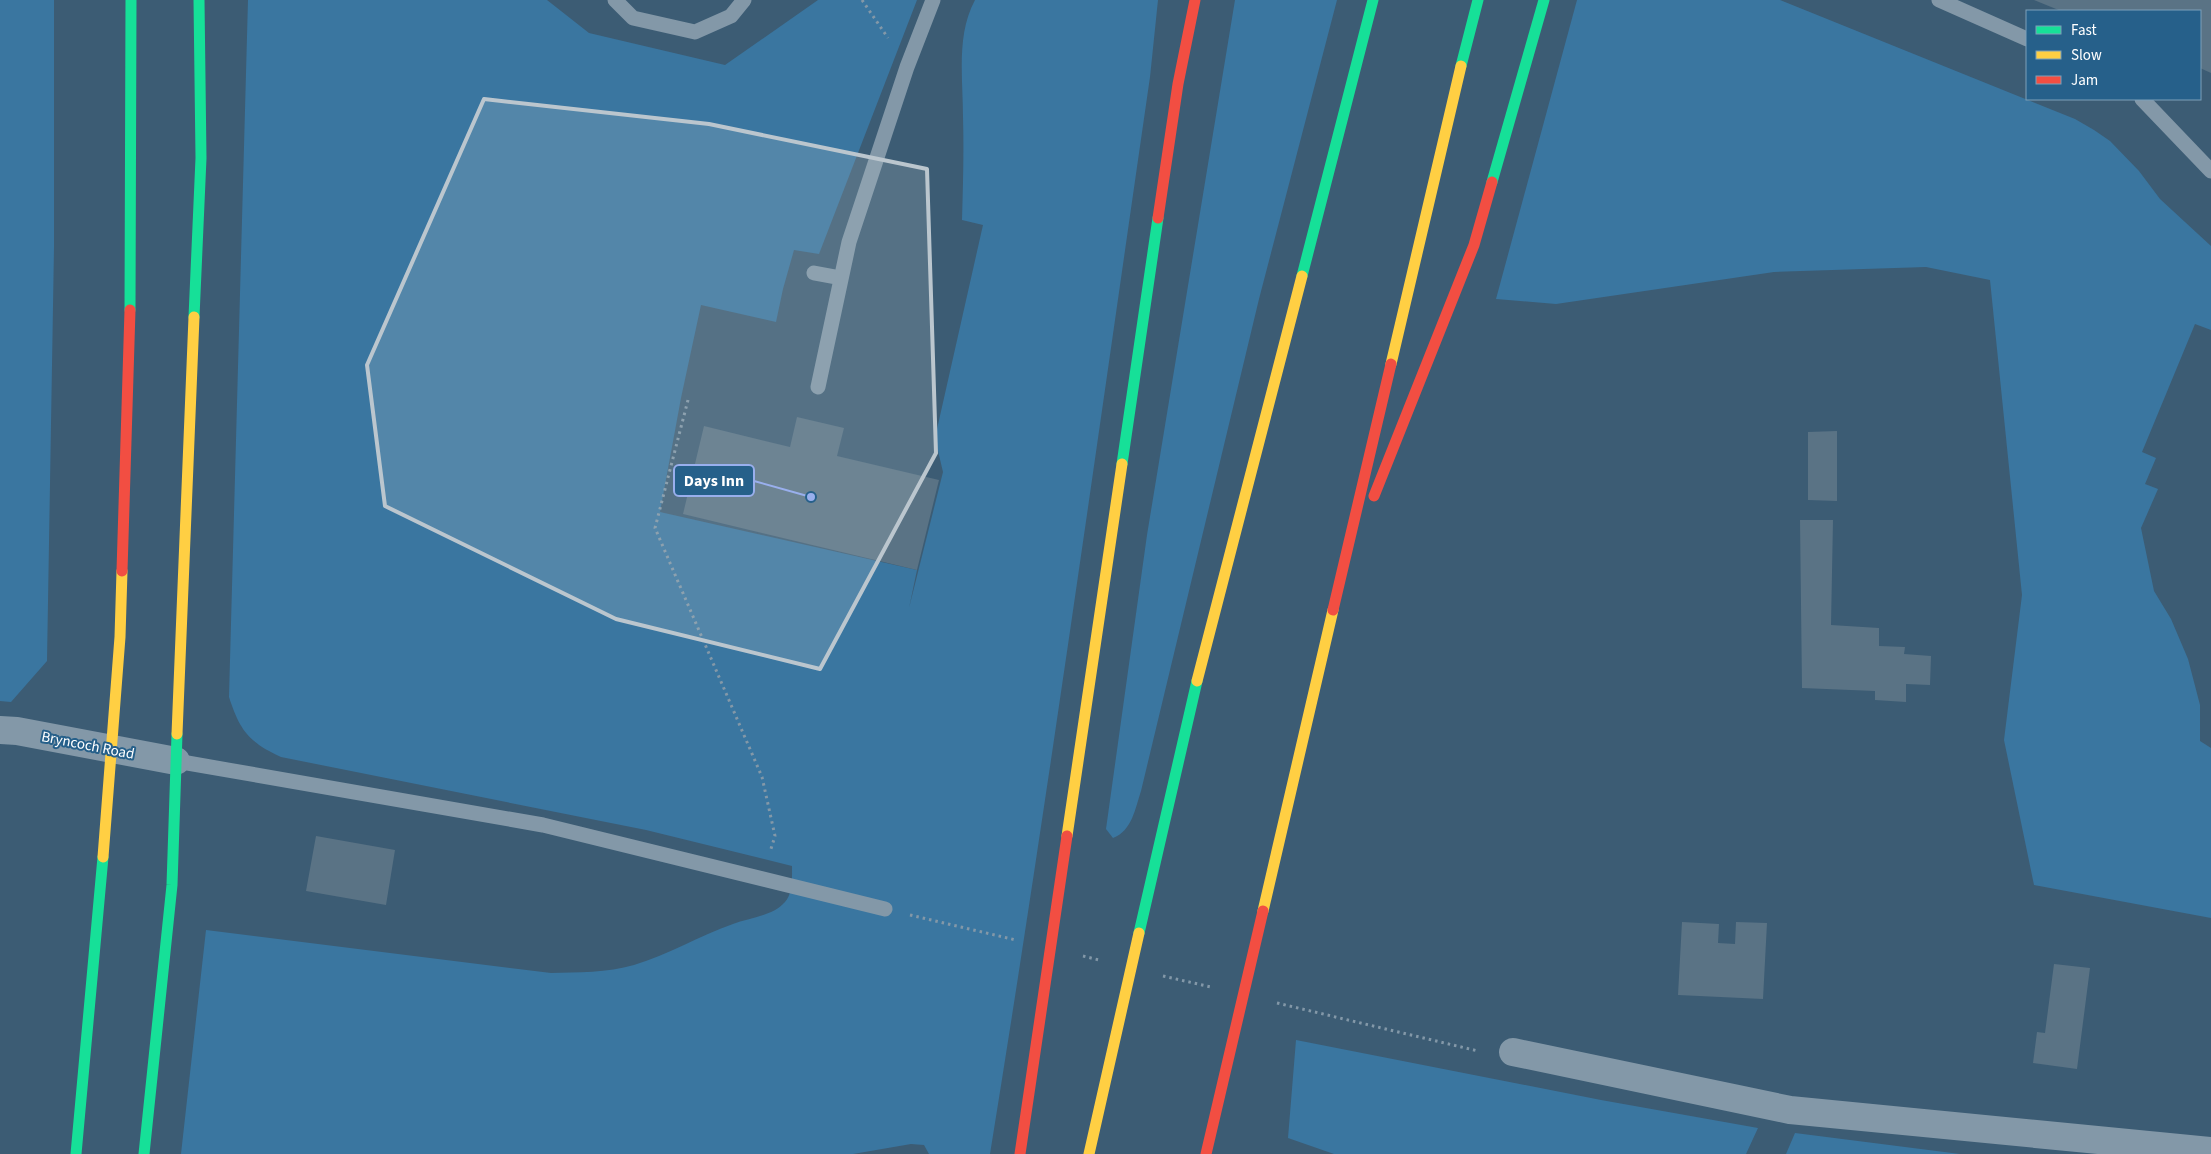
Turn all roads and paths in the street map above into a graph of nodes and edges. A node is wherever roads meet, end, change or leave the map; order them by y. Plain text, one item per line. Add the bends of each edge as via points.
1 (131, 0) edge
2 (199, 0) edge
3 (615, 0) edge
4 (744, 0) edge
5 (862, 0) edge
6 (933, 0) edge
7 (1184, 0) edge
8 (1195, 0) edge
9 (1373, 0) edge
10 (1478, 0) edge
11 (1544, 0) edge
12 (1939, 0) edge
13 (2026, 38) edge
14 (907, 67) junction
15 (1178, 84) junction
16 (2143, 100) edge
17 (2211, 171) edge
18 (814, 273) dead end
19 (841, 278) junction
20 (818, 387) dead end
21 (688, 400) dead end
22 (1340, 581) junction
23 (0, 730) edge
24 (112, 749) junction
25 (176, 761) junction
26 (762, 879) junction
27 (885, 909) joint
28 (1021, 942) dead end
29 (1079, 955) dead end
30 (1108, 962) dead end
31 (1156, 974) dead end
32 (1214, 988) dead end
33 (1272, 1002) dead end
34 (1475, 1050) dead end
35 (1513, 1052) dead end
36 (2211, 1151) edge
37 (76, 1154) edge
38 (144, 1154) edge
39 (1020, 1154) edge
40 (1089, 1154) edge
41 (1206, 1154) edge

1 - 24 main road via 130,322 120,637
2 - 25 main road via 201,158
3 - 4 lane via 633,18 695,32 732,16
5 - 14 path
6 - 14 lane
7 - 15 main road
8 - 15 main road
9 - 40 main road via 1189,712
10 - 22 main road
11 - 22 main road via 1474,245
12 - 13 lane
14 - 19 lane via 849,242
15 - 39 main road
16 - 17 lane
18 - 19 lane
19 - 20 lane
21 - 26 path via 655,528 762,777 775,836
22 - 41 main road
23 - 24 street, Bryncoch Road
24 - 25 street, Bryncoch Road
24 - 37 main road
25 - 26 lane via 543,825
25 - 38 main road via 172,885
26 - 27 lane
27 - 28 path
29 - 30 path
31 - 32 path
33 - 34 path
35 - 36 street via 1790,1110

